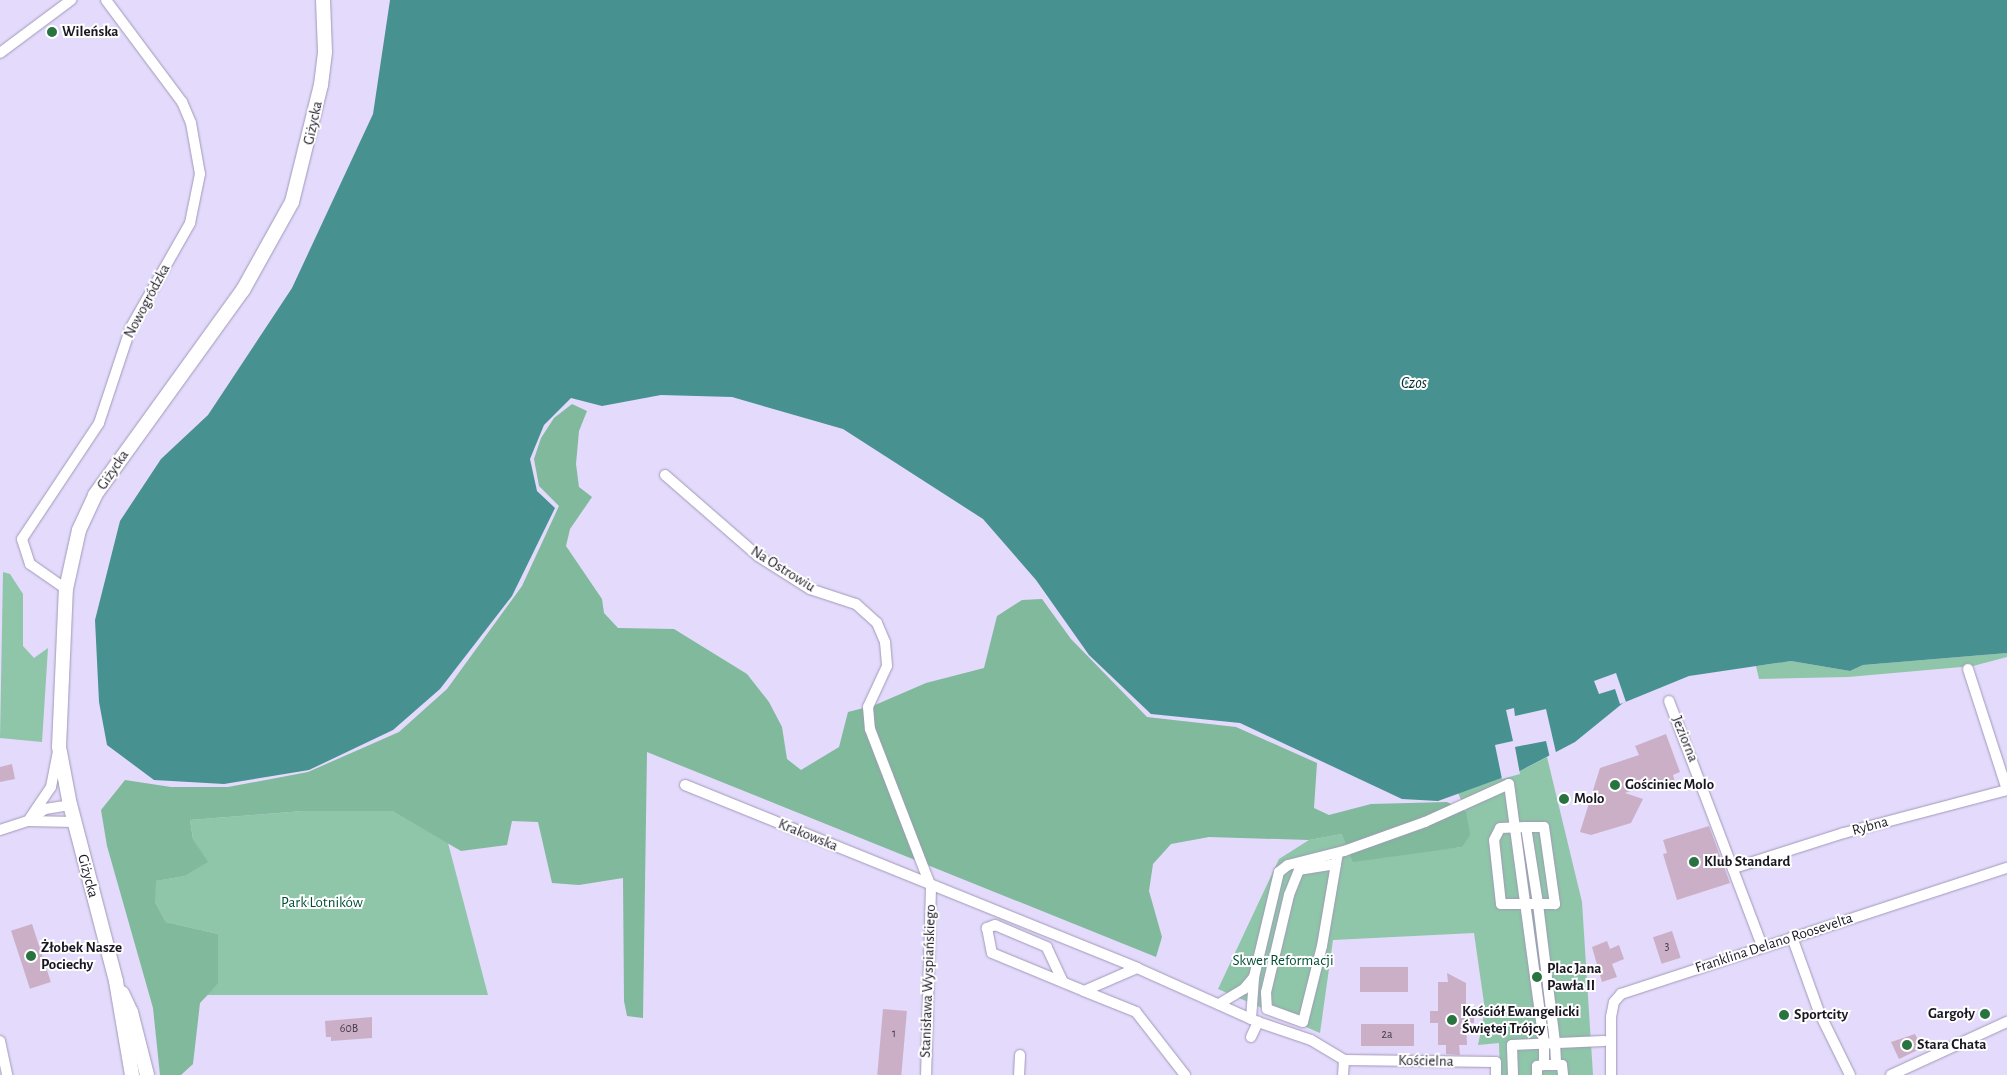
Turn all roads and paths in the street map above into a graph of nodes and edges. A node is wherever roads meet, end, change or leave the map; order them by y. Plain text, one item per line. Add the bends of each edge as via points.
1 (72, 0) edge
2 (106, 0) edge
3 (323, 0) edge
4 (0, 53) edge
5 (665, 475) dead end
6 (66, 589) junction
7 (1968, 669) dead end
8 (1669, 701) dead end
9 (59, 748) junction
10 (685, 785) dead end
11 (2007, 790) edge
12 (70, 805) junction
13 (28, 821) junction
14 (74, 822) junction
15 (1526, 827) junction
16 (1515, 828) junction
17 (0, 830) edge
18 (1338, 853) junction
19 (1336, 864) junction
20 (1734, 868) junction
21 (2007, 868) edge
22 (931, 886) junction
23 (1526, 904) junction
24 (1538, 904) junction
25 (1792, 937) junction
26 (1762, 946) junction
27 (1136, 968) junction
28 (1254, 977) junction
29 (116, 981) junction
30 (1063, 982) junction
31 (1084, 991) junction
32 (1219, 1004) junction
33 (1254, 1021) junction
34 (1303, 1022) junction
35 (2007, 1022) edge
36 (1251, 1037) dead end
37 (1311, 1040) junction
38 (0, 1041) edge
39 (1604, 1041) dead end
40 (1555, 1043) junction
41 (1544, 1044) junction
42 (1020, 1055) dead end
43 (1344, 1060) junction
44 (1556, 1065) junction
45 (1544, 1066) junction
46 (7, 1075) edge
47 (132, 1075) edge
48 (147, 1075) edge
49 (926, 1075) edge
50 (1019, 1075) edge
51 (1185, 1075) edge
52 (1344, 1075) edge
53 (1496, 1075) edge
54 (1513, 1075) edge
55 (1537, 1075) edge
56 (1563, 1075) edge
57 (1611, 1075) edge
58 (1850, 1075) edge
59 (1891, 1075) edge

1 - 4 street
2 - 6 street, Nowogródzka via 182,102 191,123 200,174 190,223 130,327 98,423 22,539 30,564
3 - 6 street, Giżycka via 325,52 321,85 292,202 243,290 96,495 79,530
5 - 22 street, Na Ostrowiu via 758,556 810,589 856,604 877,623 886,642 887,666 868,708 870,729
6 - 9 street, Giżycka
7 - 11 street
8 - 20 street, Jeziorna
9 - 12 street, Giżycka
9 - 13 street via 51,787
10 - 22 street, Krakowska
11 - 20 street, Rybna via 1844,833
12 - 13 street via 45,809
12 - 14 street, Giżycka
13 - 14 street
13 - 17 street
14 - 29 street, Giżycka
15 - 16 street
15 - 24 street
15 - 24 street via 1544,827 1555,904
16 - 18 street via 1510,784 1425,822
16 - 23 street
16 - 23 street via 1500,828 1494,840 1501,904
18 - 19 street
18 - 28 street via 1288,864 1279,872
19 - 34 street
19 - 34 street via 1299,870 1288,897 1266,992 1267,1009
20 - 26 street, Jeziorna
21 - 25 street, Franklina Delano Roosevelta
22 - 27 street, Krakowska
22 - 49 street, Stanisława Wyspiańskiego
23 - 24 street
23 - 41 street
24 - 40 street
25 - 26 street, Franklina Delano Roosevelta
25 - 58 street via 1819,1012
26 - 57 street, Franklina Delano Roosevelta via 1621,994 1614,1002 1611,1017
27 - 31 street
27 - 32 street, Krakowska
28 - 32 street via 1244,989
28 - 33 street
29 - 47 street, Giżycka
29 - 48 street, Giżycka via 131,1012
30 - 30 street via 992,953 987,928 995,925 1047,947
30 - 31 street
31 - 51 street via 1136,1012
32 - 33 street, Krakowska
33 - 36 street
33 - 37 street, Krakowska
34 - 37 street
35 - 59 street
37 - 43 street, Krakowska
38 - 46 street
39 - 40 street
40 - 41 street
40 - 44 street
41 - 45 street
41 - 54 street via 1512,1045
42 - 50 street
43 - 52 street
43 - 53 street, Kościelna via 1496,1062
44 - 45 street
44 - 56 street via 1562,1065
45 - 55 street via 1537,1066

